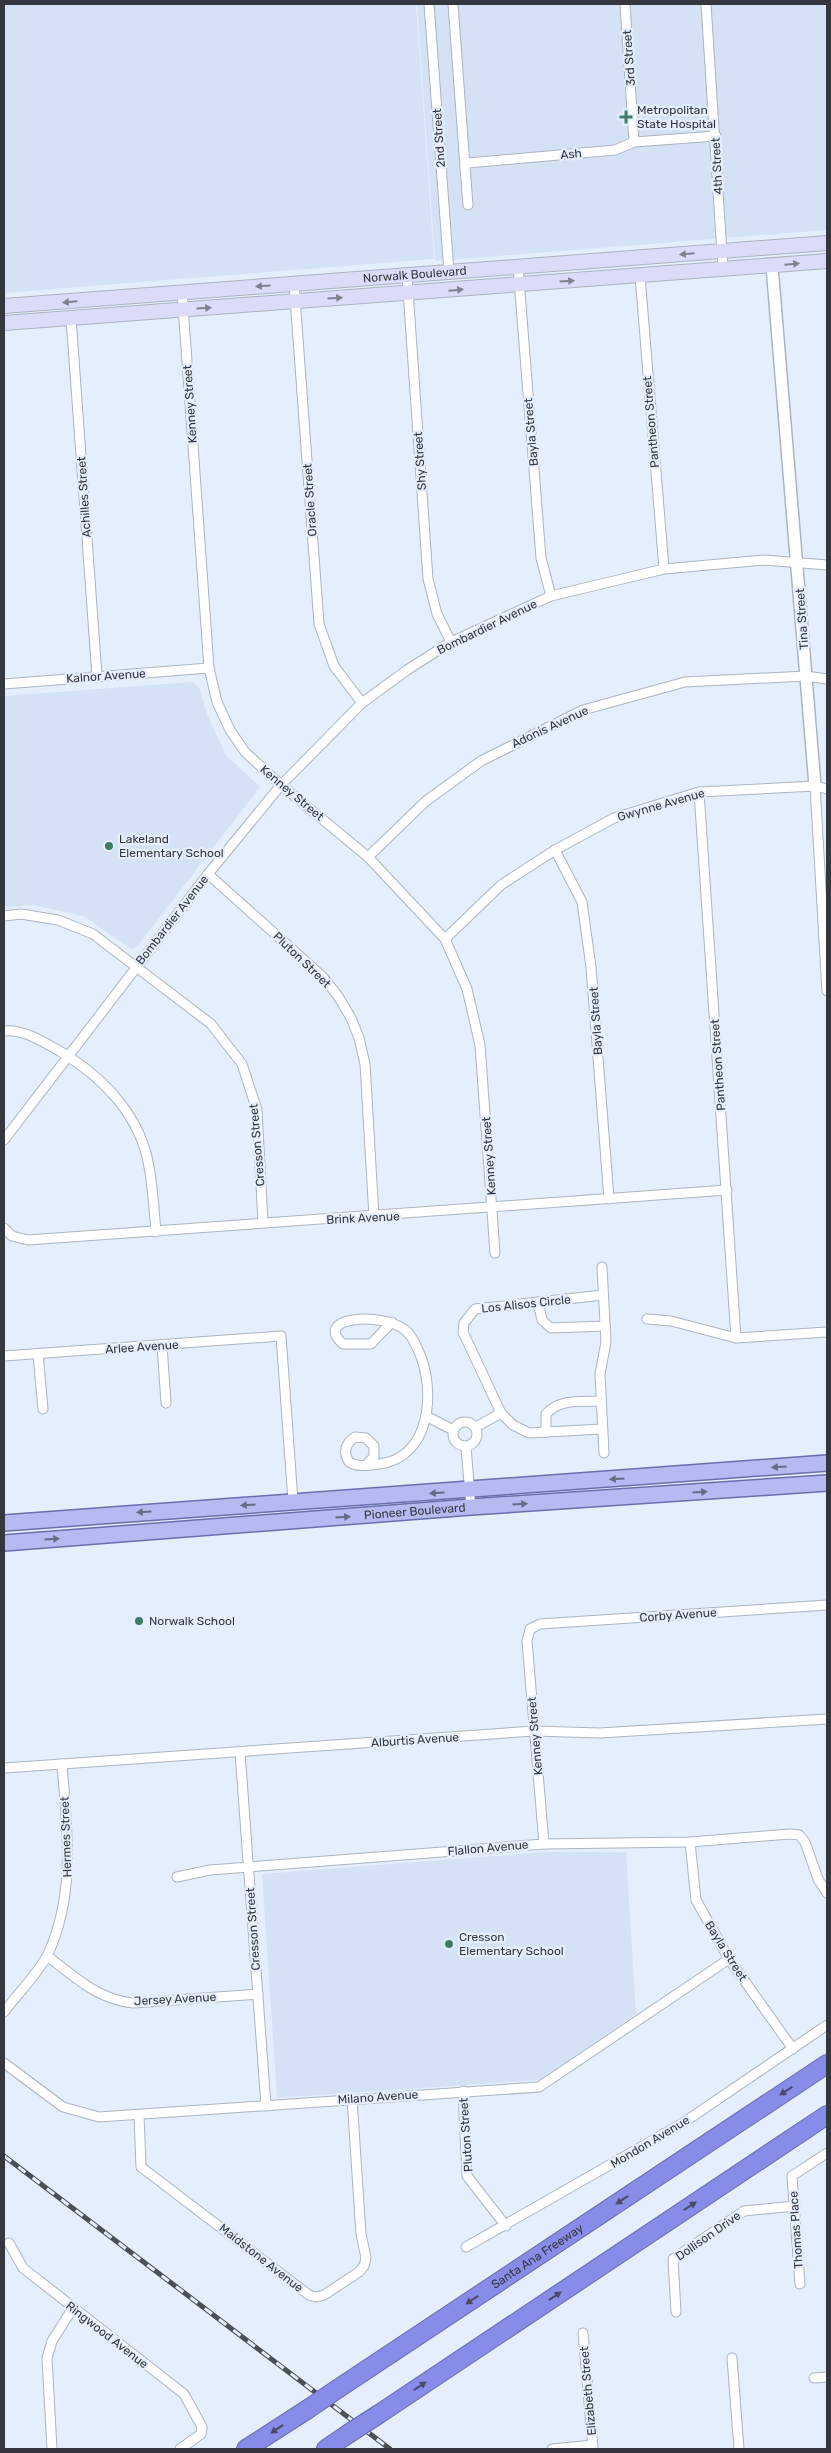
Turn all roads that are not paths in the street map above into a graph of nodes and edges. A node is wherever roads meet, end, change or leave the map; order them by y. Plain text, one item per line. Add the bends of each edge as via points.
1 (429, 4) edge
2 (453, 4) edge
3 (625, 4) edge
4 (706, 4) edge
5 (716, 136) junction
6 (634, 142) junction
7 (465, 167) junction
8 (468, 205) dead end
9 (827, 243) edge
10 (770, 248) junction
11 (722, 251) junction
12 (827, 261) edge
13 (772, 266) junction
14 (518, 267) junction
15 (723, 269) junction
16 (449, 272) junction
17 (406, 276) junction
18 (640, 276) junction
19 (294, 284) junction
20 (519, 285) junction
21 (182, 292) junction
22 (407, 293) junction
23 (296, 301) junction
24 (4, 306) edge
25 (183, 309) junction
26 (71, 318) junction
27 (4, 323) edge
28 (798, 562) junction
29 (827, 565) edge
30 (664, 569) junction
31 (550, 596) junction
32 (451, 642) junction
33 (209, 668) junction
34 (97, 676) junction
35 (806, 676) junction
36 (827, 679) edge
37 (4, 684) edge
38 (362, 703) junction
39 (281, 785) junction
40 (815, 786) junction
41 (827, 789) edge
42 (699, 792) junction
43 (555, 850) junction
44 (368, 857) junction
45 (208, 874) junction
46 (4, 916) edge
47 (445, 939) junction
48 (137, 966) junction
49 (827, 991) edge
50 (4, 1031) edge
51 (69, 1057) junction
52 (4, 1140) edge
53 (727, 1190) junction
54 (609, 1199) junction
55 (492, 1209) junction
56 (374, 1217) junction
57 (263, 1223) junction
58 (4, 1228) edge
59 (156, 1232) junction
60 (495, 1253) dead end
61 (602, 1267) dead end
62 (603, 1295) junction
63 (538, 1302) junction
64 (647, 1319) dead end
65 (392, 1322) junction
66 (605, 1326) junction
67 (827, 1332) edge
68 (736, 1338) junction
69 (162, 1345) junction
70 (38, 1354) junction
71 (4, 1356) edge
72 (601, 1401) junction
73 (166, 1403) dead end
74 (43, 1409) dead end
75 (501, 1413) junction
76 (426, 1416) junction
77 (476, 1427) junction
78 (602, 1428) junction
79 (453, 1430) junction
80 (546, 1432) junction
81 (466, 1447) junction
82 (604, 1453) dead end
83 (827, 1463) edge
84 (366, 1465) dead end
85 (827, 1483) edge
86 (469, 1490) junction
87 (293, 1501) junction
88 (471, 1507) junction
89 (4, 1522) edge
90 (4, 1543) edge
91 (827, 1605) edge
92 (530, 1629) joint
93 (827, 1719) edge
94 (534, 1731) junction
95 (240, 1752) junction
96 (62, 1764) junction
97 (4, 1768) edge
98 (690, 1842) junction
99 (544, 1844) junction
100 (248, 1868) junction
101 (177, 1877) dead end
102 (827, 1893) edge
103 (47, 1956) junction
104 (728, 1959) junction
105 (258, 1994) junction
106 (4, 2012) edge
107 (827, 2025) edge
108 (793, 2048) junction
109 (4, 2063) edge
110 (827, 2064) edge
111 (463, 2091) junction
112 (352, 2099) junction
113 (266, 2106) junction
114 (139, 2115) junction
115 (827, 2115) edge
116 (827, 2153) edge
117 (795, 2206) junction
118 (506, 2226) junction
119 (9, 2243) dead end
120 (466, 2247) dead end
121 (800, 2284) dead end
122 (73, 2308) junction
123 (676, 2312) dead end
124 (583, 2333) dead end
125 (732, 2358) dead end
126 (827, 2377) edge
127 (814, 2378) dead end
128 (593, 2447) edge
129 (52, 2449) edge
130 (180, 2449) edge
131 (246, 2449) edge
132 (326, 2449) edge
133 (552, 2449) edge
134 (739, 2449) edge

1 - 16 street, 2nd Street
2 - 7 street
3 - 6 street, 3rd Street
4 - 5 street, 4th Street
5 - 6 street, Ash
5 - 11 street, 4th Street
6 - 7 street, Ash via 615,150 473,162
7 - 8 street
9 - 10 main road, Norwalk Boulevard
10 - 11 main road, Norwalk Boulevard
10 - 13 street, Tina Street
11 -> 14 main road, Norwalk Boulevard
11 - 15 street, 4th Street
13 -> 12 main road, Norwalk Boulevard
13 - 15 main road, Norwalk Boulevard
13 - 28 street, Tina Street
14 - 16 main road, Norwalk Boulevard
14 - 20 street, Bayla Street
15 - 18 main road, Norwalk Boulevard
16 - 17 main road, Norwalk Boulevard
17 - 19 main road, Norwalk Boulevard
17 - 22 street, Shy Street
20 -> 18 main road, Norwalk Boulevard
18 - 30 street, Pantheon Street
19 -> 21 main road, Norwalk Boulevard
19 - 23 street, Oracle Street
22 -> 20 main road, Norwalk Boulevard
20 - 31 street, Bayla Street via 541,558
21 -> 24 main road, Norwalk Boulevard
21 - 25 street, Kenney Street
23 -> 22 main road, Norwalk Boulevard
22 - 32 street, Shy Street via 428,579 437,614
25 -> 23 main road, Norwalk Boulevard
23 - 38 street, Oracle Street via 319,624 334,666
25 - 26 main road, Norwalk Boulevard
25 - 33 street, Kenney Street
26 - 27 main road, Norwalk Boulevard
26 - 34 street, Achilles Street
28 - 29 street, Bombardier Avenue
28 - 30 street, Bombardier Avenue via 764,560
28 - 35 street, Tina Street
30 - 31 street, Bombardier Avenue
31 - 32 street, Bombardier Avenue
32 - 38 street, Bombardier Avenue
33 - 34 street, Kalnor Avenue
33 - 39 street, Kenney Street via 217,702 230,730 245,752
34 - 37 street, Kalnor Avenue
35 - 36 street, Adonis Avenue
35 - 40 street, Tina Street
35 - 44 street, Adonis Avenue via 685,682 583,710 481,761 426,801
38 - 39 street, Bombardier Avenue
39 - 44 street, Kenney Street
39 - 45 street, Bombardier Avenue
40 - 41 street, Gwynne Avenue
40 - 42 street, Gwynne Avenue
40 - 49 street, Tina Street
42 - 43 street, Gwynne Avenue via 614,818
42 - 53 street, Pantheon Street
43 - 47 street, Gwynne Avenue via 501,885
43 - 54 street, Bayla Street via 582,902 591,967
44 - 47 street, Kenney Street
45 - 48 street, Bombardier Avenue
45 - 56 street, Pluton Street via 322,976 351,1018 365,1064
46 - 48 street, Cresson Street via 21,914 58,920 93,934
47 - 55 street, Kenney Street via 467,988 480,1045
48 - 51 street, Bombardier Avenue
48 - 57 street, Cresson Street via 210,1024 242,1064 257,1110
50 - 51 street via 38,1039
51 - 52 street, Bombardier Avenue
51 - 59 street via 114,1093 137,1129 149,1165
53 - 54 street, Brink Avenue
53 - 68 street, Pantheon Street
54 - 55 street, Brink Avenue
55 - 56 street, Brink Avenue
55 - 60 street, Kenney Street
56 - 57 street, Brink Avenue
57 - 59 street, Brink Avenue
58 - 59 street, Brink Avenue via 12,1236 28,1240
61 - 62 street
62 - 63 street, Los Alisos Circle
62 - 66 street
63 - 66 street via 542,1320 551,1328
63 - 75 street, Los Alisos Circle via 475,1309 464,1323 467,1343
64 - 68 street via 671,1321
65 - 65 street via 370,1344 347,1346 337,1336 339,1326 349,1320 373,1318
65 - 76 street via 406,1330 422,1359 428,1397
66 - 72 street
67 - 68 street
69 - 70 street, Arlee Avenue
69 - 73 street
69 - 87 street, Arlee Avenue via 281,1336
70 - 71 street, Arlee Avenue
70 - 74 street
72 - 78 street
72 - 80 street via 559,1403 546,1414
75 - 77 street
75 - 80 street, Los Alisos Circle via 513,1425 529,1433
76 - 79 street
76 - 84 street via 418,1439 404,1454 387,1463
77 - 79 street via 468,1422 459,1423
77 - 81 street via 478,1436
78 - 80 street, Los Alisos Circle
78 - 82 street
79 - 81 street via 453,1438
81 - 86 street
83 -> 86 main road, Pioneer Boulevard
88 -> 85 main road, Pioneer Boulevard
86 -> 87 main road, Pioneer Boulevard
86 - 88 street
87 -> 89 main road, Pioneer Boulevard
90 -> 88 main road, Pioneer Boulevard
91 - 92 street, Corby Avenue via 540,1624
92 - 94 street, Kenney Street via 527,1641
93 - 94 street, Alburtis Avenue via 600,1732
94 - 95 street, Alburtis Avenue
94 - 99 street, Kenney Street
95 - 96 street, Alburtis Avenue
95 - 100 street, Cresson Street
96 - 97 street, Alburtis Avenue
96 - 103 street, Hermes Street via 69,1858 66,1895
98 - 99 street, Flallon Avenue
98 - 102 street, Flallon Avenue via 799,1835
98 - 104 street, Bayla Street via 696,1900
99 - 100 street, Flallon Avenue
100 - 101 street, Flallon Avenue via 210,1870
100 - 105 street, Cresson Street
103 - 105 street, Jersey Avenue via 98,1994 114,2001 133,2003
103 - 106 street, Hermes Street
104 - 108 street, Bayla Street
104 - 111 street, Milano Avenue via 538,2087
105 - 113 street, Cresson Street
107 - 108 street, Mondon Avenue
108 - 118 street, Mondon Avenue via 683,2123
109 - 114 street, Milano Avenue via 63,2107 99,2117
110 -> 131 highway, Santa Ana Freeway, bridge
111 - 112 street, Milano Avenue
111 - 118 street, Pluton Street via 467,2176
112 - 113 street, Milano Avenue
112 - 114 street, Maidstone Avenue via 361,2234 366,2258 364,2266 316,2297 309,2295 141,2167
113 - 114 street, Milano Avenue
132 -> 115 highway, bridge
116 - 117 street, Thomas Place via 792,2176
117 - 121 street, Thomas Place
117 - 123 street, Dollison Drive via 744,2211 673,2259
118 - 120 street, Mondon Avenue
119 - 122 street, Ringwood Avenue via 22,2268
122 - 129 street via 52,2341 47,2358
122 - 130 street, Ringwood Avenue via 184,2394 202,2427 201,2434
124 - 128 street, Elizabeth Street
125 - 134 street
126 - 127 street
128 - 133 street

